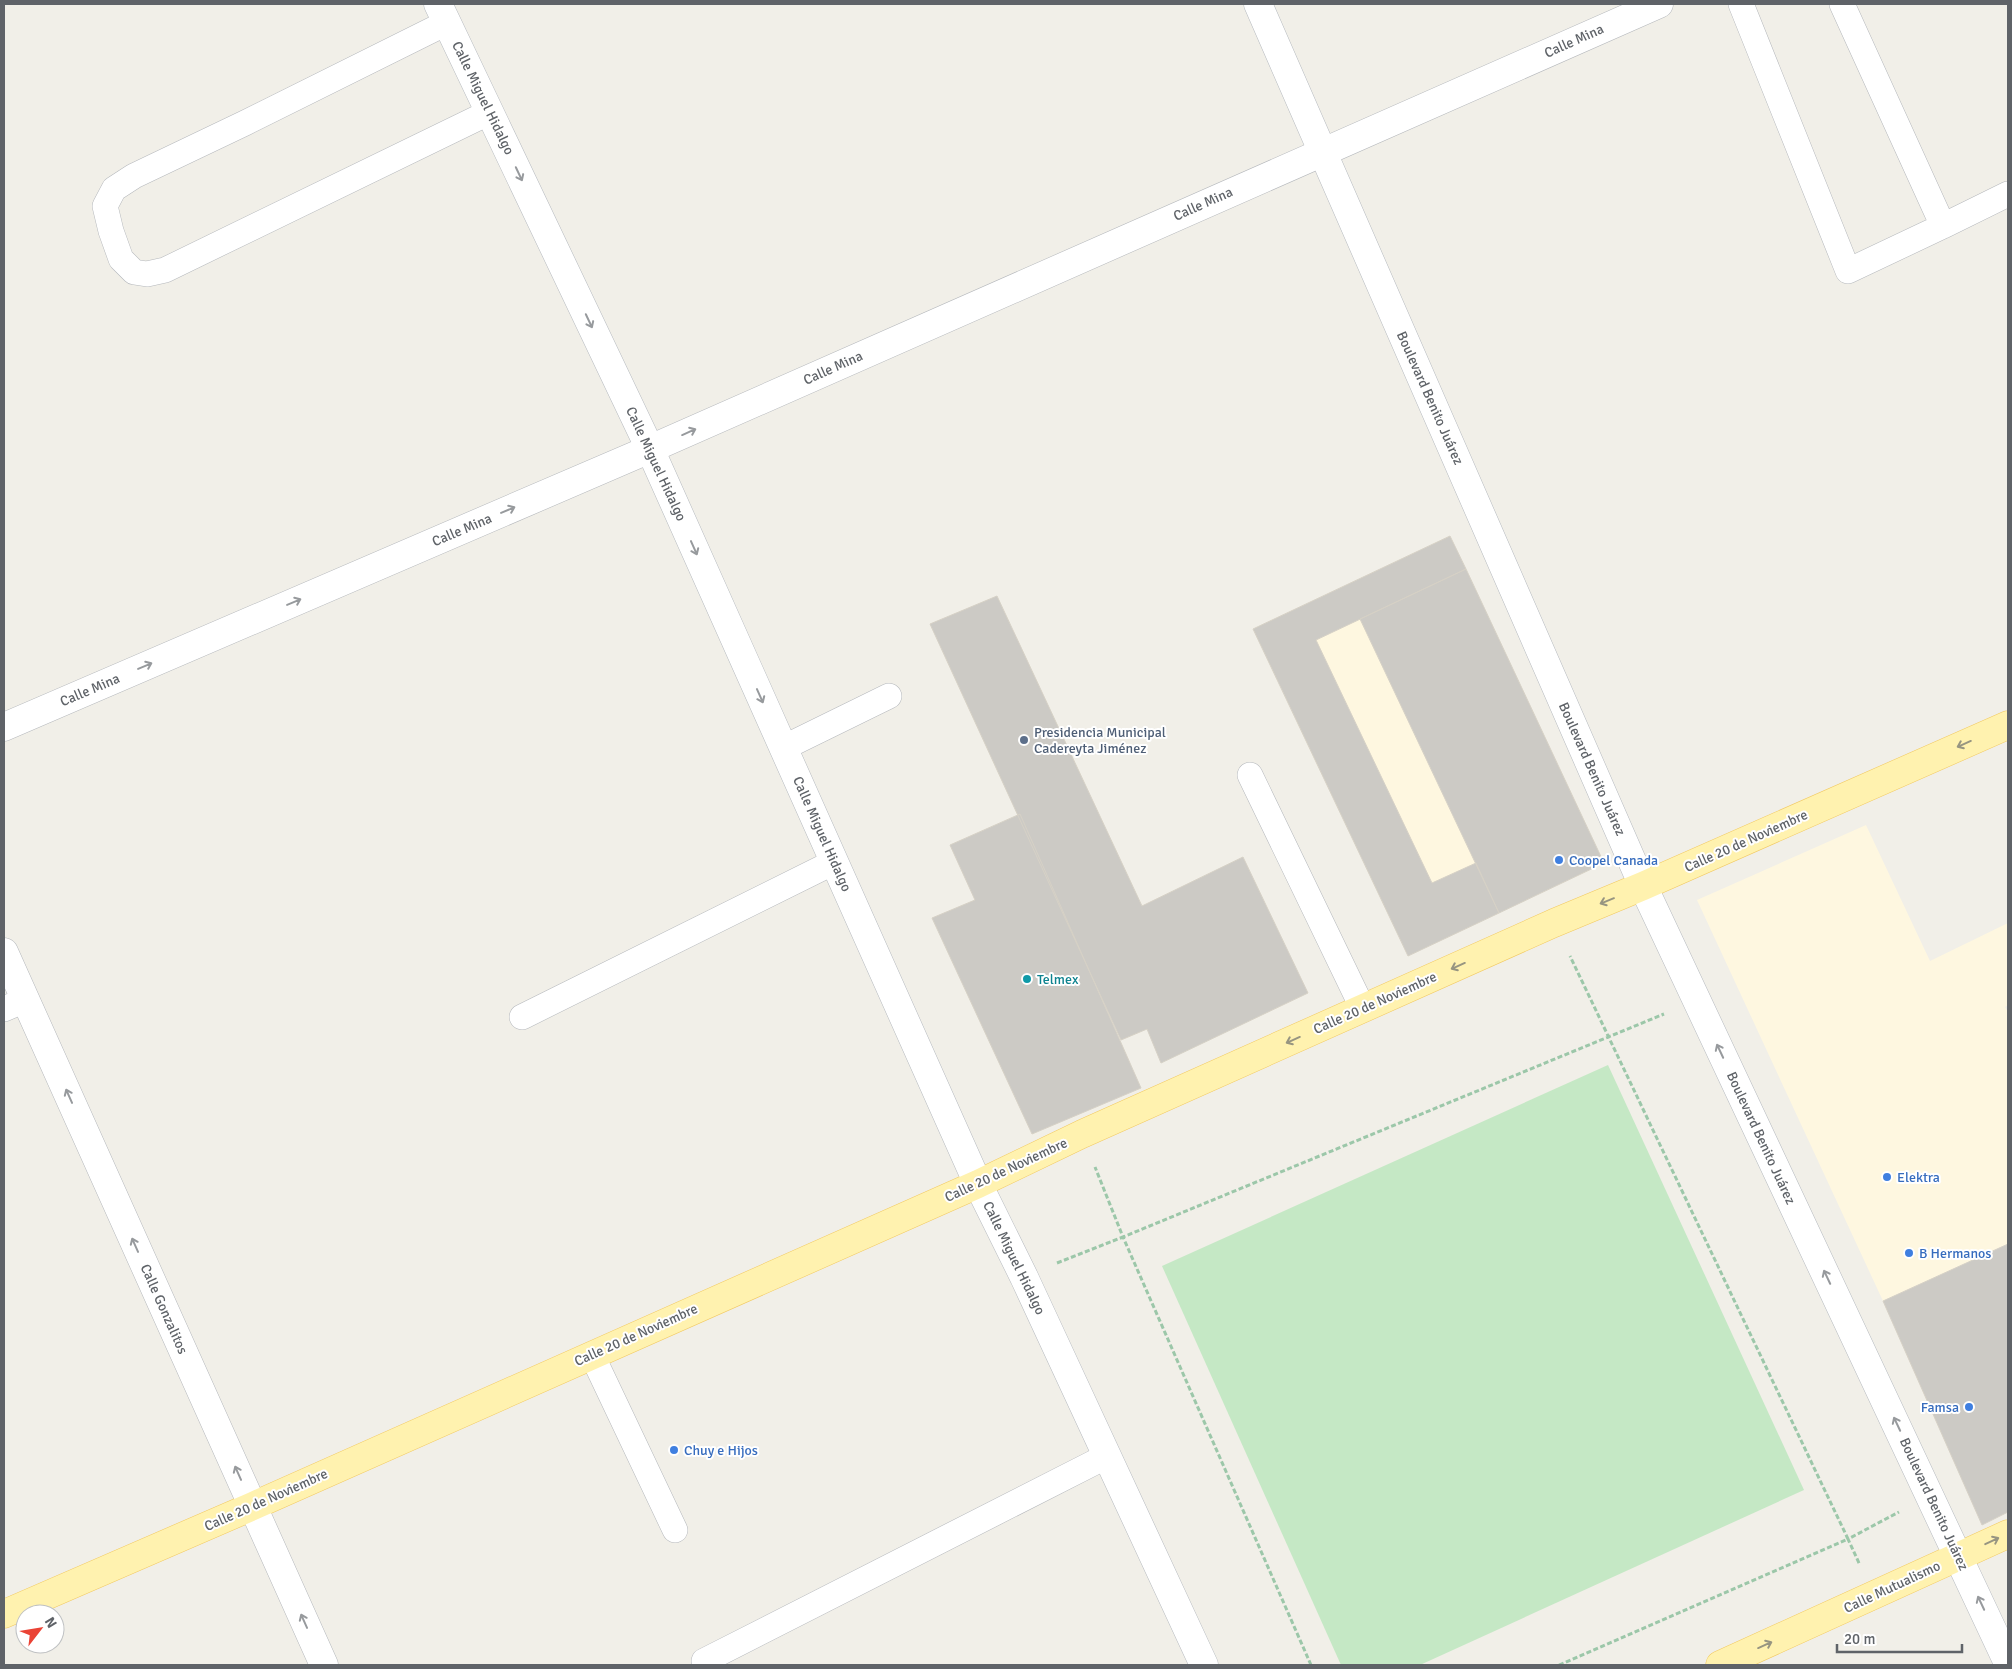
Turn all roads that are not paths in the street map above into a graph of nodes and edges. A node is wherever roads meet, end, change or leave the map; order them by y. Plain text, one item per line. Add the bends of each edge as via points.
1 (1258, 4) edge
2 (1659, 4) edge
3 (1741, 4) edge
4 (1842, 4) edge
5 (442, 13) edge
6 (490, 112) junction
7 (1323, 151) junction
8 (2008, 194) edge
9 (1942, 226) junction
10 (650, 449) junction
11 (890, 696) dead end
12 (2008, 725) edge
13 (4, 727) edge
14 (784, 748) junction
15 (1250, 775) dead end
16 (834, 862) junction
17 (1643, 886) junction
18 (4, 952) edge
19 (14, 1004) edge
20 (1363, 1008) junction
21 (522, 1017) dead end
22 (978, 1184) junction
23 (592, 1355) junction
24 (1107, 1456) junction
25 (253, 1506) junction
26 (675, 1530) dead end
27 (2008, 1534) edge
28 (1960, 1556) junction
29 (4, 1614) edge
30 (704, 1661) dead end
31 (1733, 1663) edge
32 (2008, 1663) edge
33 (324, 1665) edge
34 (1204, 1665) edge

1 - 7 street, Boulevard Benito Juárez
2 - 7 street, Calle Mina
3 - 9 lane via 1848,271
4 - 9 lane
5 - 6 street, Calle Miguel Hidalgo
5 - 6 lane via 245,123 134,176 114,189 106,206 121,259 134,272 147,274 165,270
6 -> 10 street, Calle Miguel Hidalgo
10 -> 7 street, Calle Mina
7 - 17 street, Boulevard Benito Juárez
8 - 9 lane
13 -> 10 street, Calle Mina
10 -> 14 street, Calle Miguel Hidalgo
11 - 14 lane
12 -> 17 main road, Calle 20 de Noviembre
14 - 16 street, Calle Miguel Hidalgo
15 - 20 lane
16 - 21 lane
16 - 22 street, Calle Miguel Hidalgo
17 -> 20 main road, Calle 20 de Noviembre
28 -> 17 street, Boulevard Benito Juárez
18 - 19 street, Calle Gonzalitos
25 -> 19 street, Calle Gonzalitos
20 -> 22 main road, Calle 20 de Noviembre
22 - 23 main road, Calle 20 de Noviembre
22 - 24 street, Calle Miguel Hidalgo
23 - 25 main road, Calle 20 de Noviembre
23 - 26 lane
24 - 30 lane
24 - 34 street, Calle Miguel Hidalgo
25 - 29 main road, Calle 20 de Noviembre
33 -> 25 street, Calle Gonzalitos
28 -> 27 main road, Calle Mutualismo
31 -> 28 main road, Calle Mutualismo
32 -> 28 street, Boulevard Benito Juárez

